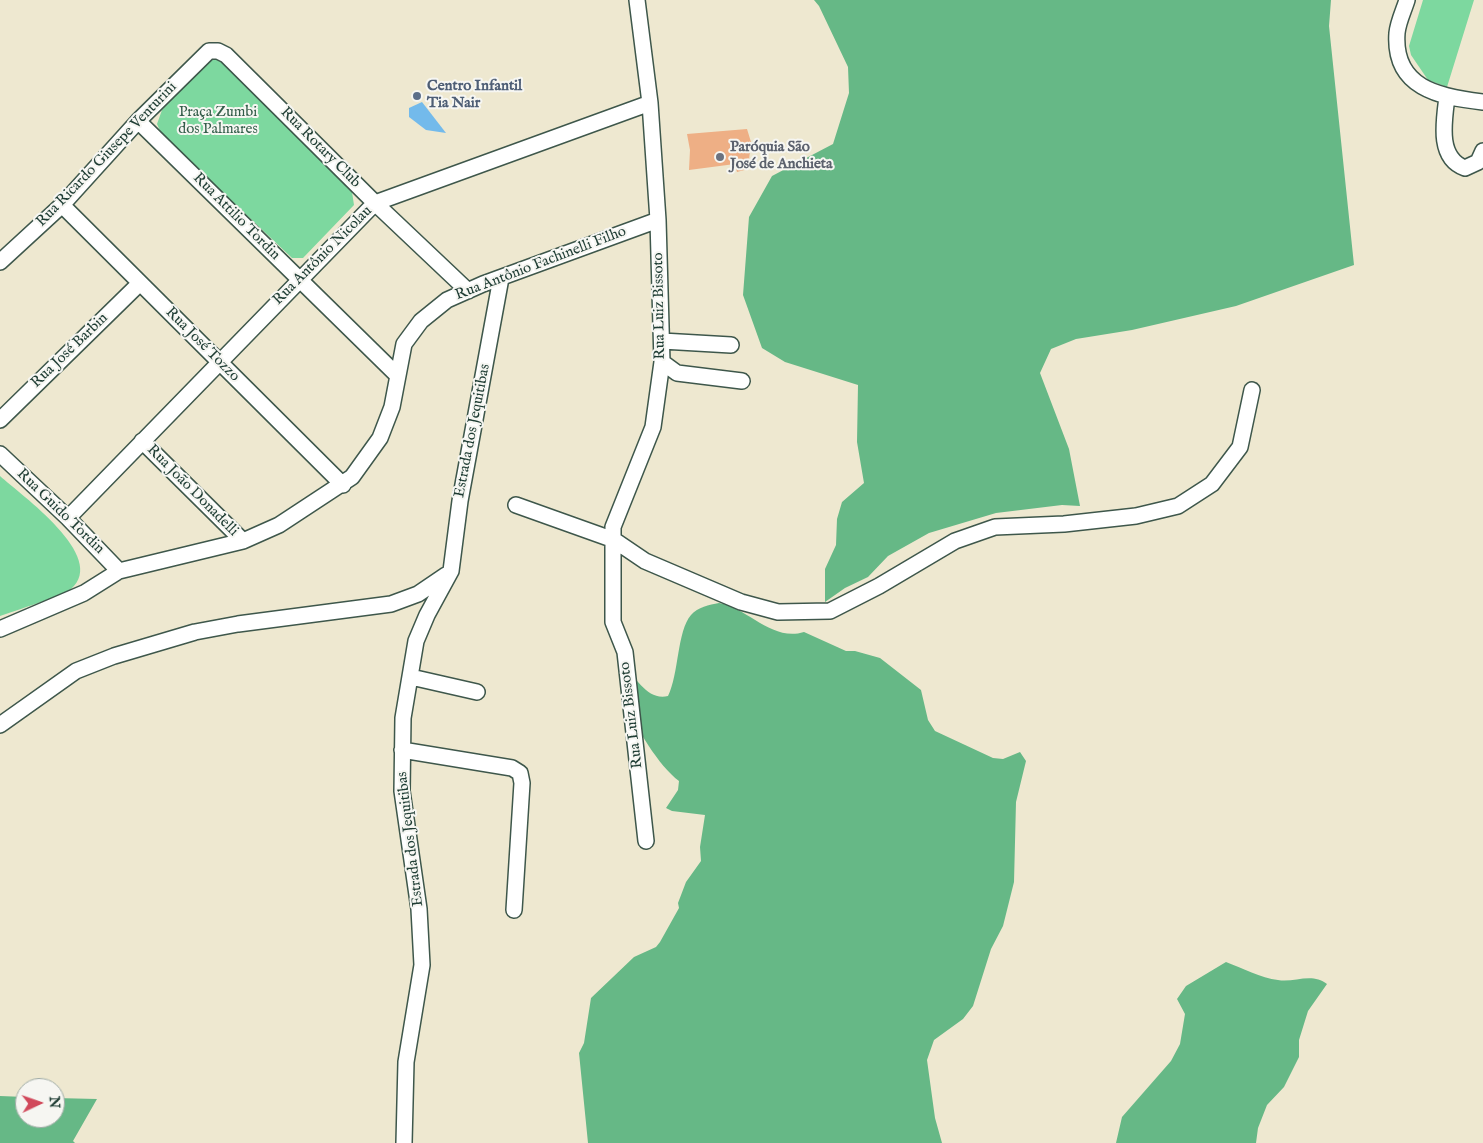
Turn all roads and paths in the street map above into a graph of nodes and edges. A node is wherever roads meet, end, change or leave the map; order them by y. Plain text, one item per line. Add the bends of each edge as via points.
1 (637, 0) edge
2 (1407, 0) edge
3 (215, 50) joint
4 (1447, 97) junction
5 (1483, 102) edge
6 (650, 103) junction
7 (138, 121) junction
8 (1483, 151) edge
9 (375, 203) junction
10 (62, 205) junction
11 (658, 220) junction
12 (0, 262) edge
13 (501, 278) junction
14 (299, 280) junction
15 (140, 283) junction
16 (468, 291) junction
17 (662, 341) junction
18 (731, 345) dead end
19 (219, 362) junction
20 (662, 362) junction
21 (398, 376) junction
22 (742, 381) dead end
23 (1252, 390) dead end
24 (0, 420) edge
25 (142, 441) junction
26 (0, 454) edge
27 (343, 485) junction
28 (516, 505) dead end
29 (68, 518) junction
30 (614, 540) junction
31 (243, 541) junction
32 (119, 571) junction
33 (451, 571) junction
34 (0, 629) edge
35 (411, 677) junction
36 (477, 692) dead end
37 (0, 725) edge
38 (402, 750) junction
39 (646, 841) dead end
40 (514, 910) dead end
41 (404, 1143) edge

1 - 6 street, Rua Luiz Bissoto
2 - 4 street via 1397,31 1401,65 1414,83
3 - 7 street, Rua Ricardo Giusepe Venturini via 209,51
3 - 9 street, Rua Rotary Club via 226,55
4 - 5 street
4 - 8 street via 1445,152 1455,164 1464,168 1478,162
6 - 9 street, Rua Antônio Nicolau
6 - 11 street, Rua Luiz Bissoto
7 - 10 street, Rua Ricardo Giusepe Venturini
7 - 14 street, Rua Attilio Tordin
9 - 14 street, Rua Antônio Nicolau
9 - 16 street, Rua Rotary Club
10 - 12 street, Rua Ricardo Giusepe Venturini
10 - 15 street, Rua José Tozzo
11 - 13 street, Rua Antônio Fachinelli Filho
11 - 17 street, Rua Luiz Bissoto
13 - 16 street, Rua Antônio Fachinelli Filho
13 - 33 street, Estrada dos Jequitibas via 460,501
14 - 19 street, Rua Antônio Nicolau
14 - 21 street, Rua Attilio Tordin
15 - 19 street, Rua José Tozzo
15 - 24 street, Rua José Barbin
16 - 21 street, Rua Antônio Fachinelli Filho via 447,300 421,320 404,344
17 - 18 street
17 - 20 street, Rua Luiz Bissoto
19 - 25 street, Rua Antônio Nicolau
19 - 27 street, Rua José Tozzo
20 - 22 street via 677,373
20 - 30 street, Rua Luiz Bissoto via 653,426 618,514
21 - 27 street, Rua Antônio Fachinelli Filho via 392,407 380,438
23 - 30 street via 1240,447 1212,484 1178,506 1136,516 995,527 955,541 880,586 830,611 778,612 741,602 645,561
25 - 29 street, Rua Antônio Nicolau
25 - 31 street, Rua João Donadelli
26 - 29 street, Rua Guido Tordin
27 - 31 street, Rua Antônio Fachinelli Filho via 279,525
28 - 30 street
29 - 32 street, Rua Guido Tordin
30 - 39 street, Rua Luiz Bissoto via 613,622 624,652
31 - 32 street, Rua Antônio Fachinelli Filho
32 - 34 street, Rua Antônio Fachinelli Filho via 84,593
33 - 35 street, Estrada dos Jequitibas via 416,640
33 - 37 street via 418,594 391,604 195,632 114,656 76,672
35 - 36 street
35 - 38 street, Estrada dos Jequitibas via 403,718
38 - 40 street via 512,768 520,773
38 - 41 street, Estrada dos Jequitibas via 402,791 419,909 422,965 406,1062

